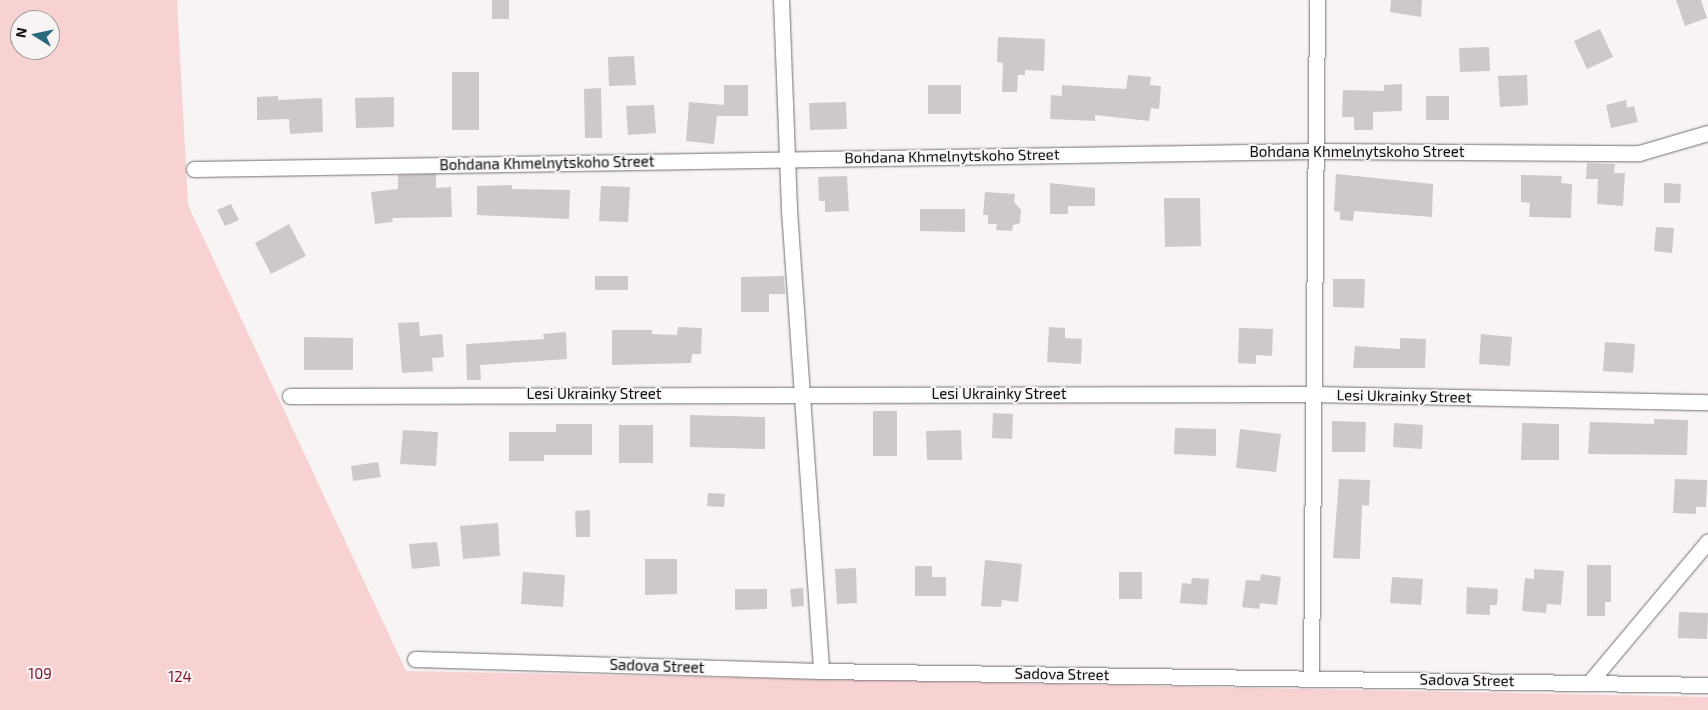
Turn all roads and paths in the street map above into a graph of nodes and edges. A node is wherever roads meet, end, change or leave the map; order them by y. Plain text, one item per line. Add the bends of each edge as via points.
1 (781, 0) edge
2 (1317, 0) edge
3 (1708, 133) edge
4 (1315, 151) junction
5 (787, 158) junction
6 (194, 169) dead end
7 (800, 393) junction
8 (1312, 394) junction
9 (290, 396) dead end
10 (1708, 402) edge
11 (1708, 541) edge
12 (415, 659) dead end
13 (821, 671) junction
14 (1311, 677) junction
15 (1589, 683) junction
16 (1708, 685) edge

1 - 5 street
2 - 4 street
3 - 4 street, Bohdana Khmelnytskoho Street via 1639,153
4 - 5 street, Bohdana Khmelnytskoho Street
4 - 8 street
5 - 6 street, Bohdana Khmelnytskoho Street
5 - 7 street
7 - 8 street, Lesi Ukrainky Street
7 - 9 street, Lesi Ukrainky Street
7 - 13 street
8 - 10 street, Lesi Ukrainky Street
8 - 14 street
11 - 15 street
12 - 13 street, Sadova Street
13 - 14 street, Sadova Street
14 - 15 street, Sadova Street
15 - 16 street, Sadova Street

